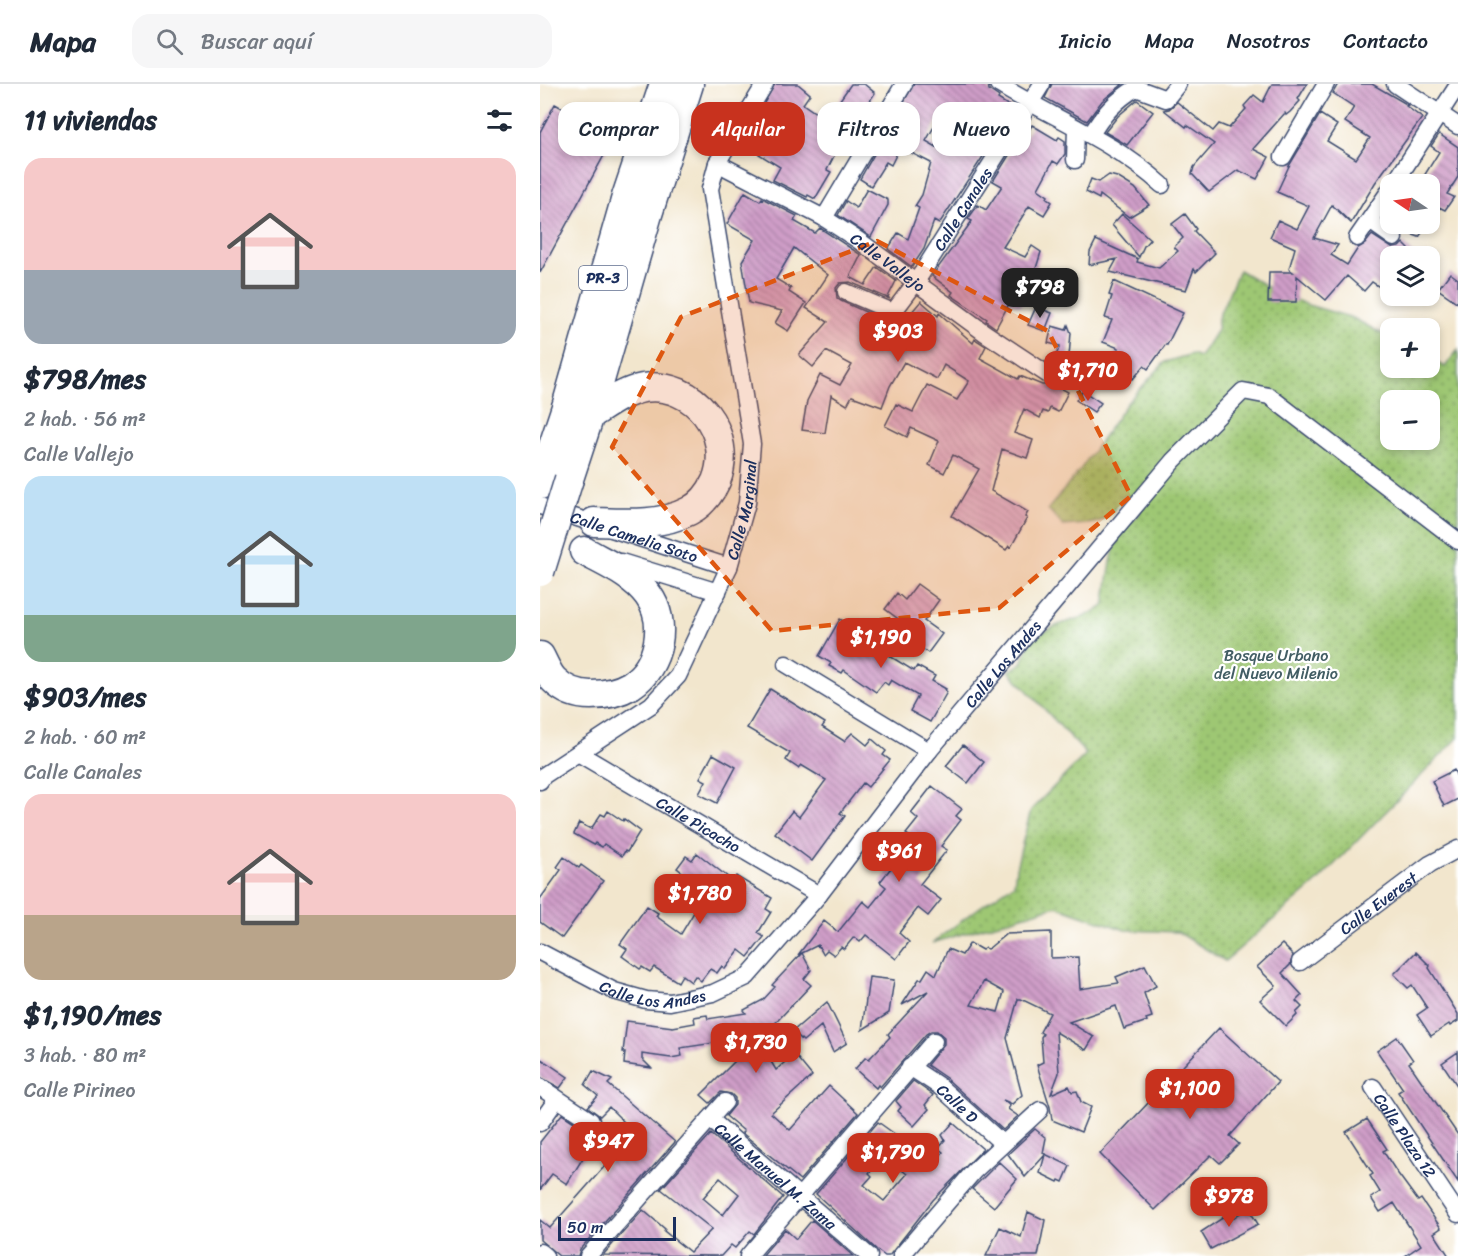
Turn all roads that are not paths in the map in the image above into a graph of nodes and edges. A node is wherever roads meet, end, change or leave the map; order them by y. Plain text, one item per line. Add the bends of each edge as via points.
1 (664, 84) edge
2 (689, 84) edge
3 (765, 84) edge
4 (904, 84) edge
5 (998, 84) edge
6 (1042, 84) edge
7 (1178, 84) edge
8 (1326, 84) edge
9 (1395, 84) edge
10 (1458, 84) edge
11 (1026, 102) edge
12 (1030, 102) edge
13 (1031, 105) edge
14 (1439, 114) junction
15 (1458, 126) edge
16 (1076, 128) junction
17 (1091, 135) junction
18 (996, 156) edge
19 (1283, 157) dead end
20 (1075, 160) dead end
21 (717, 163) junction
22 (1400, 174) edge
23 (1156, 179) dead end
24 (1380, 206) edge
25 (824, 218) junction
26 (1370, 221) junction
27 (1357, 238) dead end
28 (1394, 238) dead end
29 (916, 282) junction
30 (846, 292) dead end
31 (893, 312) junction
32 (879, 331) dead end
33 (1050, 376) dead end
34 (590, 415) junction
35 (551, 479) edge
36 (540, 506) edge
37 (594, 522) junction
38 (540, 537) edge
39 (1458, 541) edge
40 (573, 547) junction
41 (729, 567) junction
42 (540, 572) edge
43 (718, 592) junction
44 (540, 656) edge
45 (786, 664) dead end
46 (929, 751) junction
47 (578, 753) junction
48 (540, 781) edge
49 (1458, 849) edge
50 (819, 895) junction
51 (540, 952) edge
52 (1300, 962) dead end
53 (934, 1041) dead end
54 (910, 1067) junction
55 (540, 1087) edge
56 (1373, 1087) dead end
57 (557, 1099) junction
58 (725, 1102) dead end
59 (1040, 1110) dead end
60 (710, 1119) junction
61 (591, 1121) dead end
62 (540, 1123) edge
63 (1002, 1143) junction
64 (801, 1196) junction
65 (1458, 1214) edge
66 (540, 1252) edge
67 (545, 1256) edge
68 (588, 1256) edge
69 (748, 1256) edge
70 (869, 1256) edge
71 (902, 1256) edge

1 - 35 highway, PR-3 via 626,198 566,407
2 - 34 highway, PR-3
3 - 21 street, Calle Marginal
4 - 25 street
5 - 11 street
6 - 12 street, Calle Canales
7 - 17 street via 1166,99 1136,88 1120,98
8 - 19 street
9 - 14 street
10 - 14 street
13 - 16 street
14 - 15 street
14 - 22 street
16 - 17 street
16 - 20 street
17 - 23 street
18 - 29 street, Calle Canales
21 - 25 street, Calle Vallejo
21 - 41 street, Calle Marginal via 710,189 752,444 747,503
24 - 26 street
25 - 29 street, Calle Vallejo
26 - 27 street
26 - 28 street
29 - 31 street, Calle Canales
29 - 33 street, Calle Vallejo
30 - 31 street
31 - 32 street, Calle Canales
34 - 35 highway, PR-3
34 - 37 highway via 642,388 669,390 698,405 706,414 722,456 707,496 688,512 634,523
35 - 42 highway, PR-3, bridge
36 - 37 street, Calle Camelia Soto
37 - 41 street, Calle Camelia Soto
38 - 40 street, Calle Camelia Soto
39 - 46 street, Calle Los Andes via 1269,396 1243,391 1173,460
40 - 43 street, Calle Camelia Soto
40 - 44 highway via 624,573 648,594 658,615 659,640 652,660 638,680 622,690 603,694 584,695 567,690 553,679
41 - 43 street, Calle Marginal
43 - 47 street, Calle Marginal via 678,676 651,705
45 - 46 street
46 - 50 street, Calle Los Andes
47 - 48 street, Calle Marginal
47 - 50 street, Calle Picacho
49 - 52 street, Calle Everest via 1430,864
50 - 51 street, Calle Los Andes via 747,977 713,993 670,1002 614,991
53 - 54 street
54 - 63 street, Calle D via 939,1086
54 - 64 street
55 - 57 street
56 - 65 street, Calle Plaza 12
57 - 61 street
57 - 62 street
58 - 60 street
59 - 63 street
60 - 64 street, Calle Manuel M. Zama
60 - 68 street
63 - 71 street
64 - 69 street
64 - 70 street, Calle Manuel M. Zama
66 - 67 street

